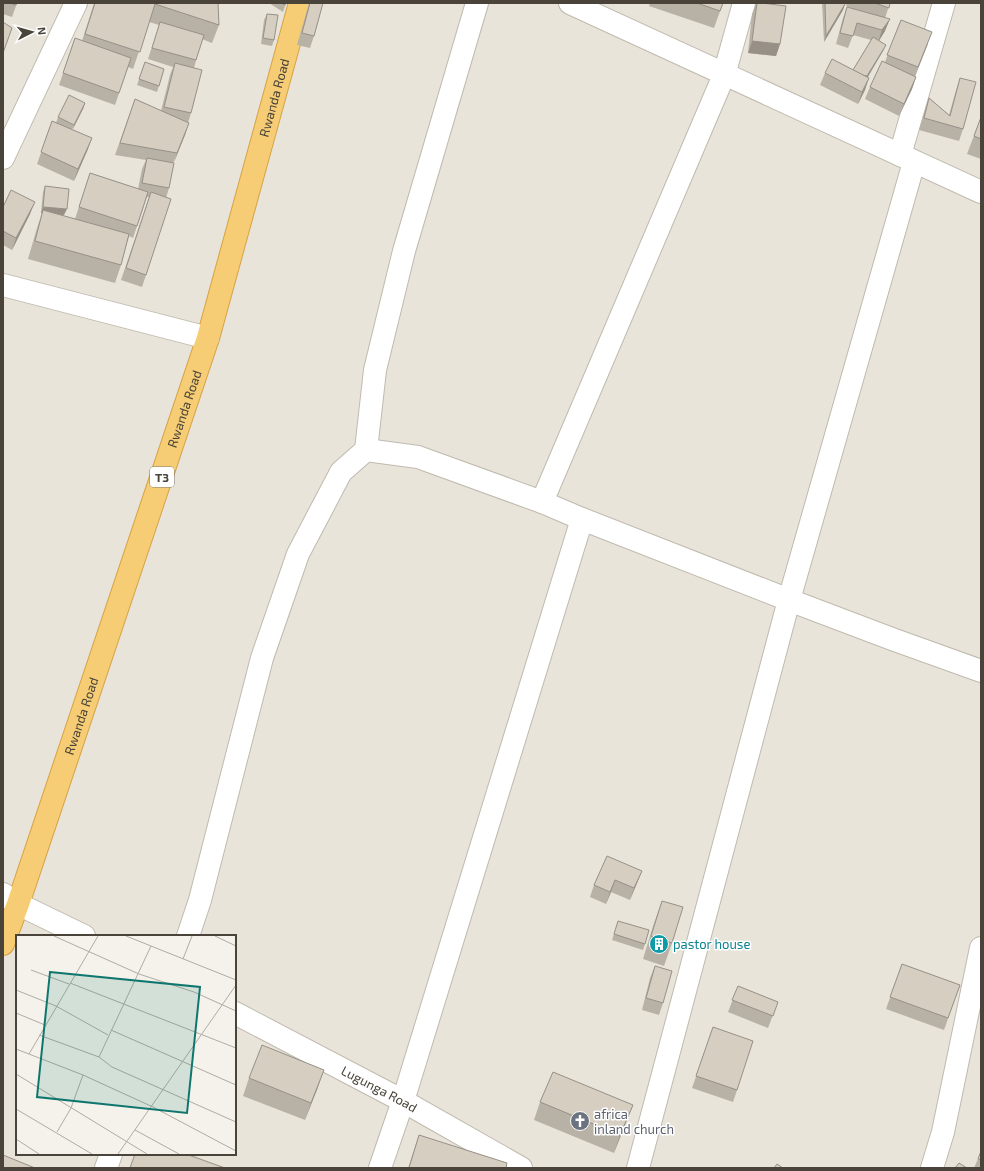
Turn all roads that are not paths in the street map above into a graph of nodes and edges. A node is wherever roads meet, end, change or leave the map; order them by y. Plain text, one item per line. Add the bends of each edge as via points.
1 (76, 3) edge
2 (300, 3) edge
3 (477, 3) edge
4 (570, 3) edge
5 (744, 3) edge
6 (944, 3) edge
7 (724, 75) junction
8 (3, 158) edge
9 (907, 158) junction
10 (981, 192) edge
11 (3, 285) edge
12 (208, 338) junction
13 (366, 450) junction
14 (542, 502) junction
15 (582, 519) junction
16 (789, 600) junction
17 (981, 671) edge
18 (11, 899) edge
19 (82, 935) edge
20 (188, 935) edge
21 (3, 944) edge
22 (981, 948) edge
23 (236, 1014) edge
24 (403, 1101) junction
25 (111, 1155) edge
26 (106, 1168) edge
27 (380, 1168) edge
28 (521, 1168) edge
29 (638, 1168) edge
30 (932, 1168) edge

1 - 8 street
2 - 12 highway, Rwanda Road / T3
3 - 13 street via 404,251 375,370
4 - 7 street
5 - 7 street
6 - 9 street
7 - 9 street
7 - 14 street
9 - 10 street
9 - 16 street
11 - 12 street
12 - 18 highway, Rwanda Road / T3
13 - 14 street via 418,457
13 - 20 street via 341,472 298,554 262,658 200,900
14 - 15 street
15 - 16 street
15 - 24 street
16 - 17 street
16 - 29 street
18 - 19 street
18 - 21 highway, Rwanda Road / T3
22 - 30 street via 943,1132
23 - 24 street, Lugunga Road
24 - 27 street
24 - 28 street, Lugunga Road
25 - 26 street

